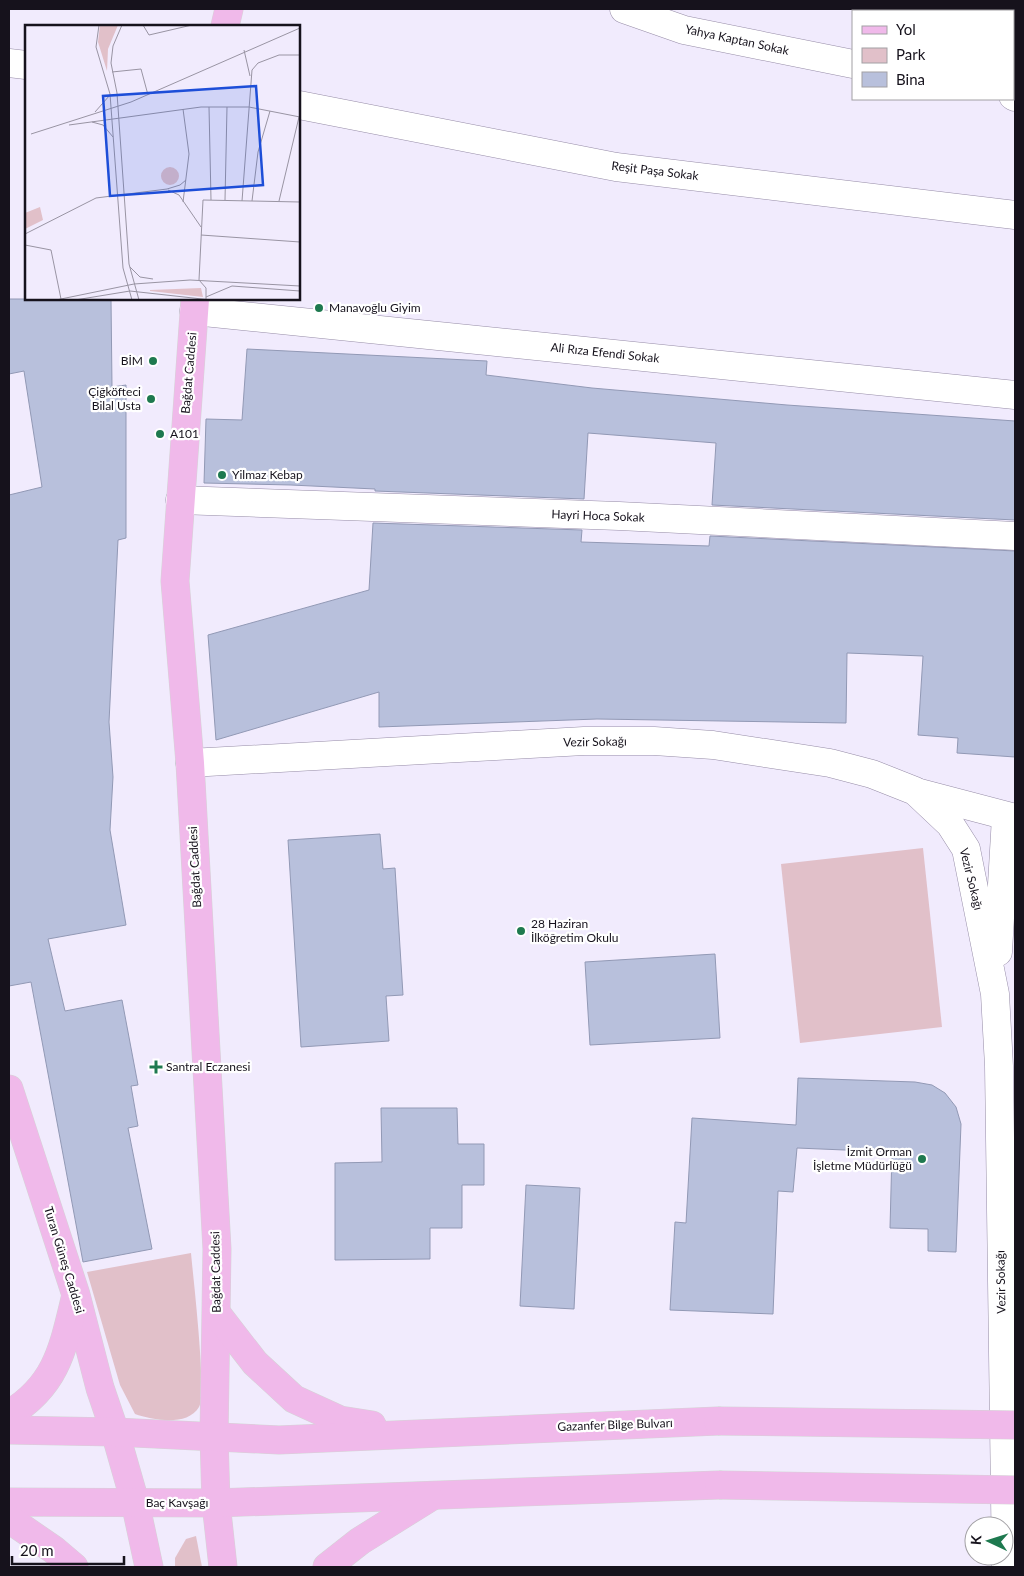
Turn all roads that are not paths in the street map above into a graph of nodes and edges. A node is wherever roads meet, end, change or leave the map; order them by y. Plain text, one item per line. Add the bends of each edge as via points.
1 (229, 9) edge
2 (624, 9) edge
3 (225, 25) edge
4 (9, 63) edge
5 (852, 64) edge
6 (25, 65) edge
7 (300, 105) edge
8 (1015, 216) edge
9 (195, 305) edge
10 (1015, 395) edge
11 (180, 500) junction
12 (1015, 536) edge
13 (190, 763) junction
14 (915, 791) junction
15 (1011, 817) edge
16 (1015, 913) edge
17 (1015, 940) edge
18 (995, 994) junction
19 (9, 1089) edge
20 (14, 1121) edge
21 (76, 1295) junction
22 (217, 1314) junction
23 (9, 1414) edge
24 (1015, 1426) edge
25 (9, 1430) edge
26 (115, 1432) junction
27 (428, 1433) junction
28 (214, 1436) junction
29 (1015, 1490) edge
30 (430, 1497) junction
31 (9, 1502) edge
32 (135, 1502) junction
33 (216, 1503) junction
34 (1008, 1516) edge
35 (9, 1519) edge
36 (74, 1567) edge
37 (148, 1567) edge
38 (223, 1567) edge
39 (327, 1567) edge

1 - 3 main road
2 - 5 street, Yahya Kaptan Sokak via 684,30
4 - 6 street
7 - 8 street, Reşit Paşa Sokak via 616,167
9 - 10 street, Ali Rıza Efendi Sokak
9 - 11 main road, Bağdat Caddesi
11 - 12 street, Hayri Hoca Sokak via 619,516
11 - 13 main road, Bağdat Caddesi via 175,581
13 - 14 street, Vezir Sokağı via 584,741 654,741 713,745 830,763 872,774
13 - 22 main road, Bağdat Caddesi via 217,1249
14 - 15 street
14 - 18 street, Vezir Sokağı via 950,824 966,849
15 - 18 street
16 - 18 street
17 - 18 street
18 - 34 street, Vezir Sokağı
19 - 20 main road, Turan Güneş Caddesi
20 - 21 main road, Turan Güneş Caddesi
21 - 23 main road via 55,1365 42,1388
21 - 26 main road, Turan Güneş Caddesi
22 - 27 main road via 254,1363 294,1399 340,1420
22 - 28 main road, Bağdat Caddesi
24 - 27 main road, Gazanfer Bilge Bulvarı, bridge via 718,1421
25 - 26 main road
26 - 28 main road
26 - 32 main road, Baç Kavşağı
27 - 28 main road, Gazanfer Bilge Bulvarı via 279,1440
28 - 33 main road, Baç Kavşağı
29 - 30 main road, bridge via 719,1485
30 - 33 main road
30 - 39 main road via 360,1541
31 - 32 main road
32 - 33 main road, Baç Kavşağı
32 - 37 main road
33 - 38 main road
35 - 36 main road

